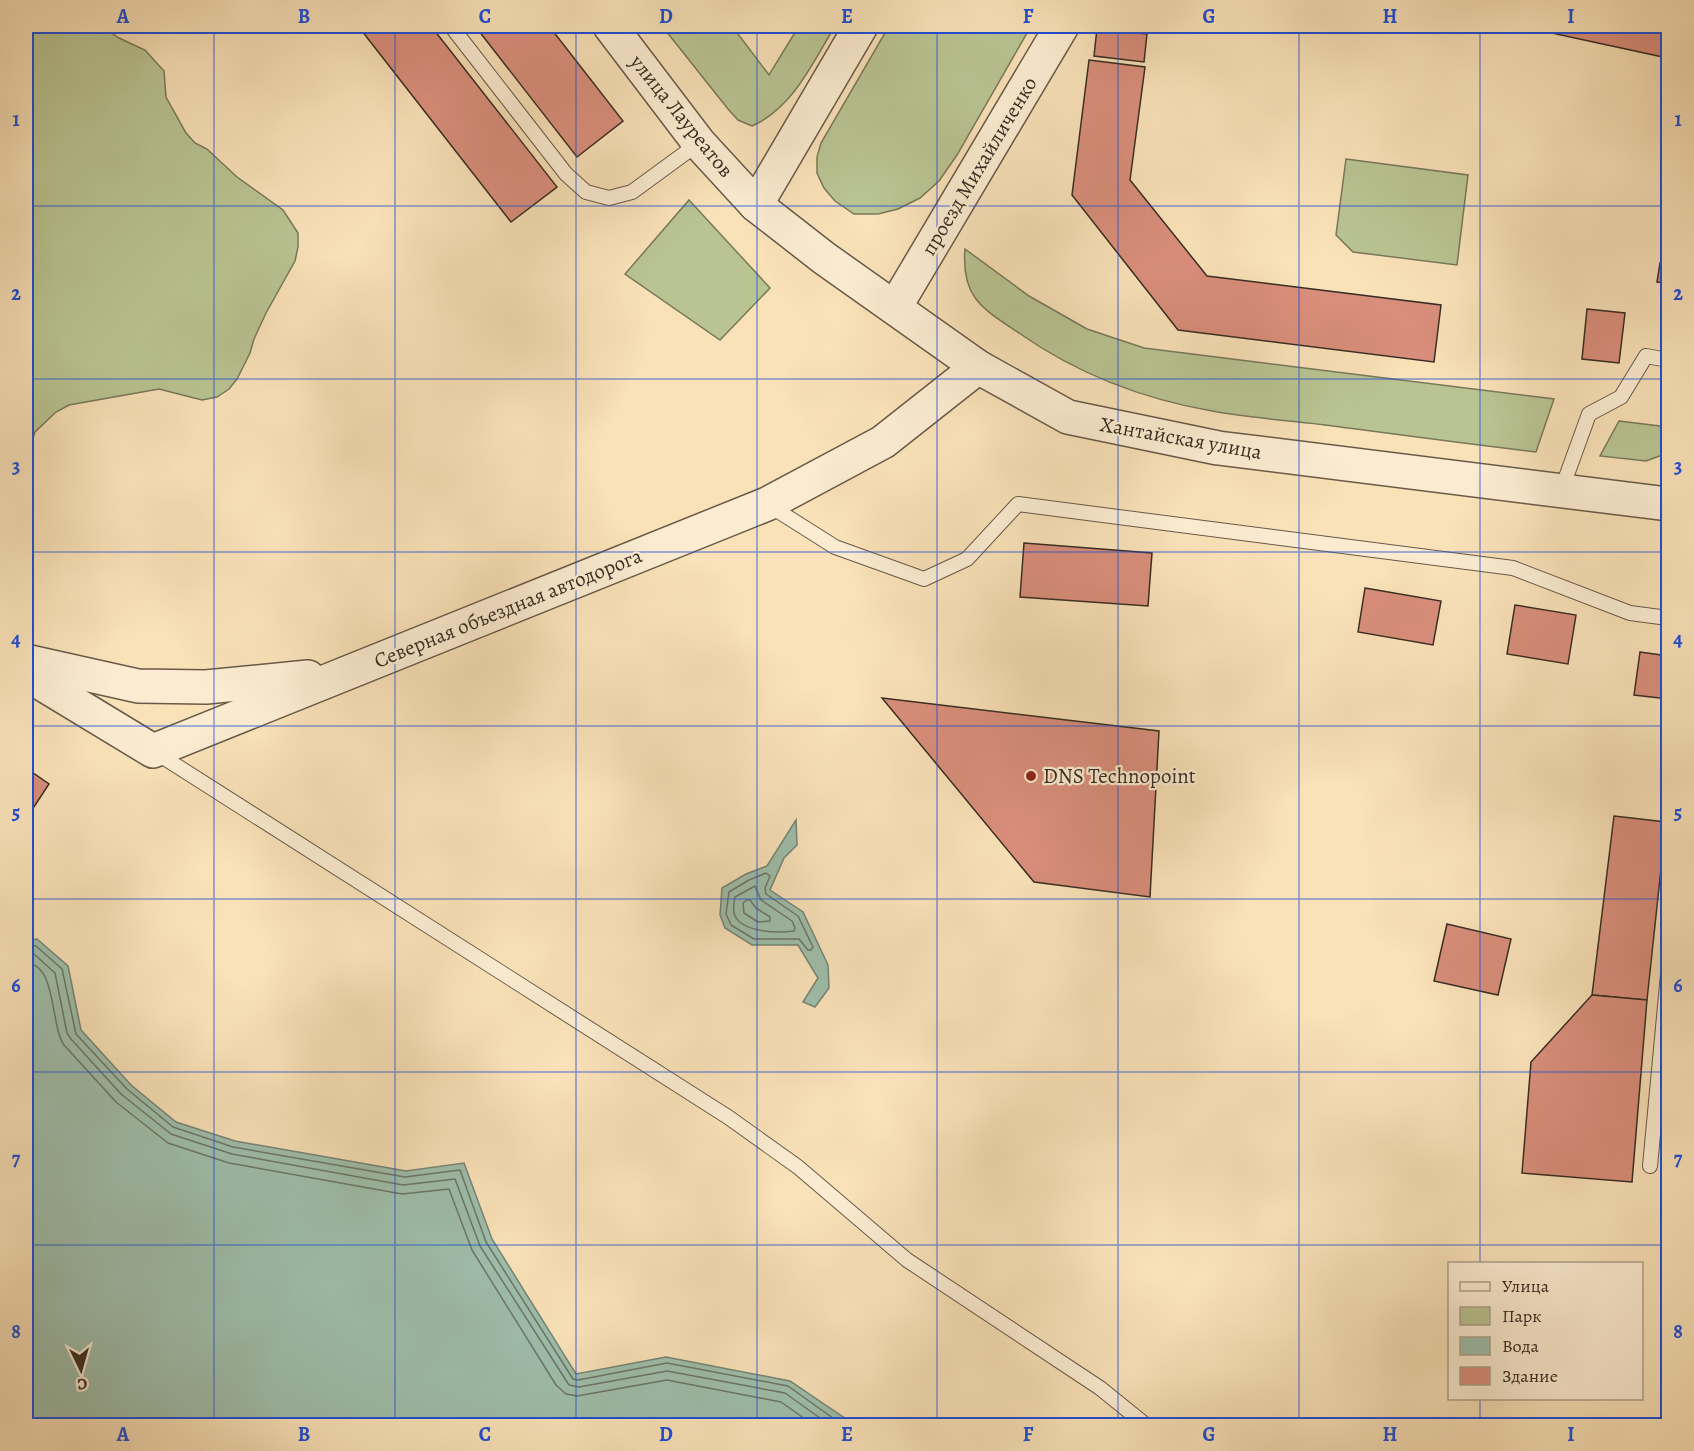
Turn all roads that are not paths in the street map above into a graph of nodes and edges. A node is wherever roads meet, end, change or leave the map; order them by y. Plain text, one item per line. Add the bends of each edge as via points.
1 (451, 26) edge
2 (610, 26) edge
3 (861, 26) edge
4 (1062, 26) edge
5 (699, 143) junction
6 (756, 205) junction
7 (895, 307) junction
8 (1668, 360) edge
9 (978, 368) junction
10 (1561, 491) junction
11 (767, 504) junction
12 (1668, 504) edge
13 (1668, 618) edge
14 (26, 661) edge
15 (26, 674) edge
16 (345, 674) junction
17 (153, 750) junction
18 (1668, 974) edge
19 (1650, 1166) dead end
20 (1147, 1425) edge

1 - 5 lane via 567,174 586,192 609,198 632,192
2 - 5 street, улица Лауреатов
3 - 6 street
4 - 7 street, проезд Михайличенко
5 - 6 street, улица Лауреатов
6 - 7 street, Хантайская улица
7 - 9 street, Хантайская улица
8 - 10 lane via 1646,356 1621,397 1589,414
9 - 10 street, Хантайская улица via 1068,417 1218,448
9 - 11 street, Северная объездная автодорога via 883,442
10 - 12 street, Хантайская улица
11 - 13 lane via 835,547 924,579 967,559 1018,504 1513,568 1630,613
11 - 16 street, Северная объездная автодорога
14 - 16 street via 138,686 206,687
15 - 17 street
16 - 17 street, Северная объездная автодорога
17 - 20 lane via 728,1117 798,1167 907,1260 1100,1388
18 - 19 lane

